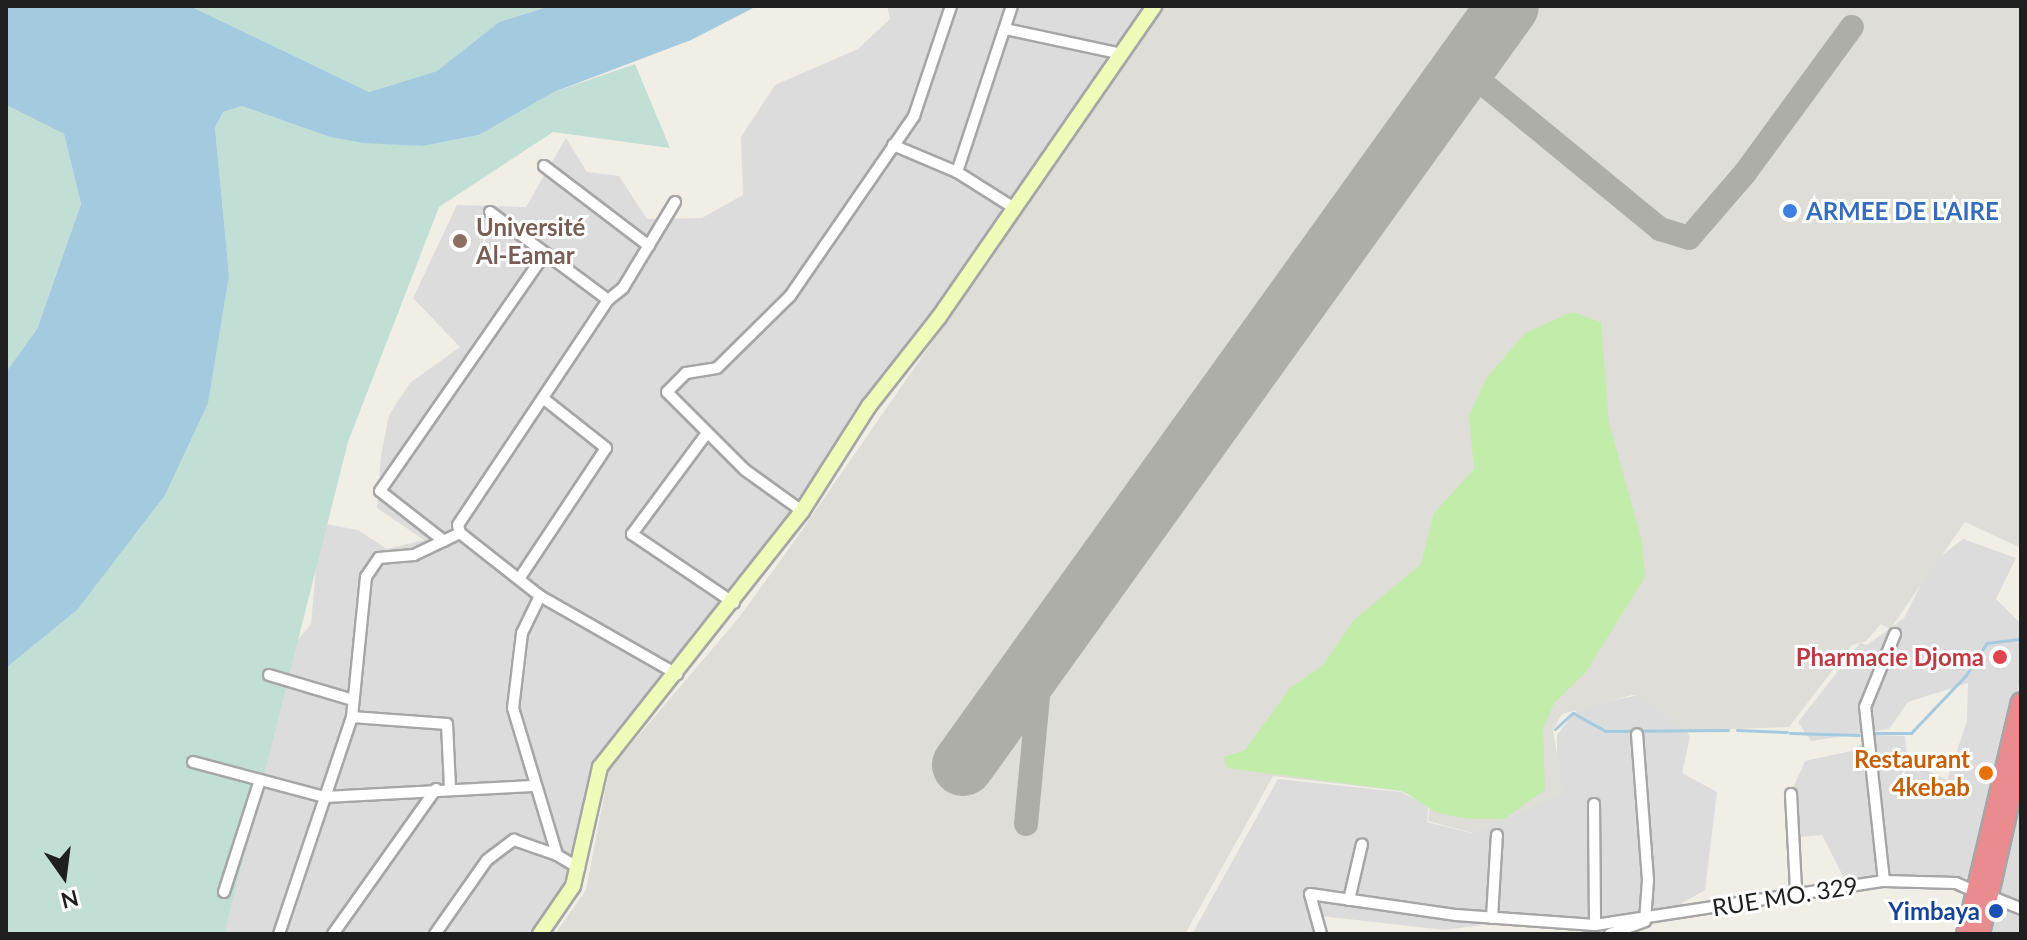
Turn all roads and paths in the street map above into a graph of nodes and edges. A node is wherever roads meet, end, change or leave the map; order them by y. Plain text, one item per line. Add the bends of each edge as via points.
1 (951, 6) edge
2 (1012, 6) edge
3 (1154, 6) edge
4 (1005, 29) junction
5 (1122, 54) junction
6 (893, 145) junction
7 (544, 166) dead end
8 (957, 172) junction
9 (675, 202) dead end
10 (1014, 208) junction
11 (490, 212) dead end
12 (649, 246) junction
13 (545, 254) junction
14 (608, 300) junction
15 (543, 398) junction
16 (707, 433) junction
17 (802, 511) junction
18 (460, 533) junction
19 (444, 541) junction
20 (519, 579) junction
21 (540, 596) junction
22 (734, 603) junction
23 (1895, 634) dead end
24 (677, 674) junction
25 (269, 675) dead end
26 (353, 700) junction
27 (2021, 702) edge
28 (352, 717) junction
29 (1637, 734) dead end
30 (2021, 752) edge
31 (193, 762) dead end
32 (260, 780) junction
33 (533, 786) junction
34 (450, 788) junction
35 (436, 789) junction
36 (1791, 794) dead end
37 (325, 797) junction
38 (1594, 804) dead end
39 (1497, 835) dead end
40 (1362, 844) dead end
41 (557, 855) junction
42 (579, 868) junction
43 (1884, 881) junction
44 (1796, 890) junction
45 (224, 892) dead end
46 (1981, 893) junction
47 (1349, 900) junction
48 (2021, 909) edge
49 (1492, 918) junction
50 (1645, 921) junction
51 (1595, 925) junction
52 (279, 934) edge
53 (333, 934) edge
54 (435, 934) edge
55 (540, 934) edge
56 (1321, 934) edge
57 (1610, 934) edge
58 (1966, 934) edge
59 (1980, 934) edge

1 - 6 street via 914,116
2 - 4 street
3 - 5 street
4 - 5 street
4 - 8 street
5 - 10 street
6 - 8 street
6 - 16 street via 846,218 754,337 717,368 686,373 667,392
7 - 12 street
8 - 10 street
9 - 12 street
10 - 17 street via 869,406
11 - 13 street
12 - 14 street via 623,288
13 - 14 street
13 - 19 street via 380,491
14 - 15 street
15 - 18 street via 460,515
15 - 20 street via 606,448
16 - 17 street
16 - 22 street via 632,534
17 - 22 street
18 - 19 street
18 - 20 street
19 - 26 street via 414,555 379,558 366,577
20 - 21 street
21 - 24 street
21 - 33 street via 522,633 513,708
22 - 24 street
23 - 43 street via 1865,707
24 - 42 street via 600,767
25 - 26 street
26 - 28 street
27 - 46 highway
28 - 34 street via 447,724
28 - 37 street
29 - 50 street via 1648,880
30 - 46 highway
31 - 32 street
32 - 37 street
32 - 45 street
33 - 34 street
33 - 41 street
34 - 35 street
35 - 37 street
35 - 53 street
36 - 44 street
37 - 52 street
38 - 51 street
39 - 49 street
40 - 47 street
41 - 42 street
41 - 54 street via 514,840 487,860
42 - 55 street
43 - 44 street, RUE MO. 329
43 - 46 street, RUE MO. 329 via 1956,883
44 - 50 street, RUE MO. 329
46 - 48 street, RUE MO. 329
46 - 58 highway
46 - 59 highway
47 - 49 street, RUE MO. 329
47 - 56 street, RUE MO. 329 via 1310,894
49 - 51 street, RUE MO. 329
50 - 51 street, RUE MO. 329
50 - 57 street

